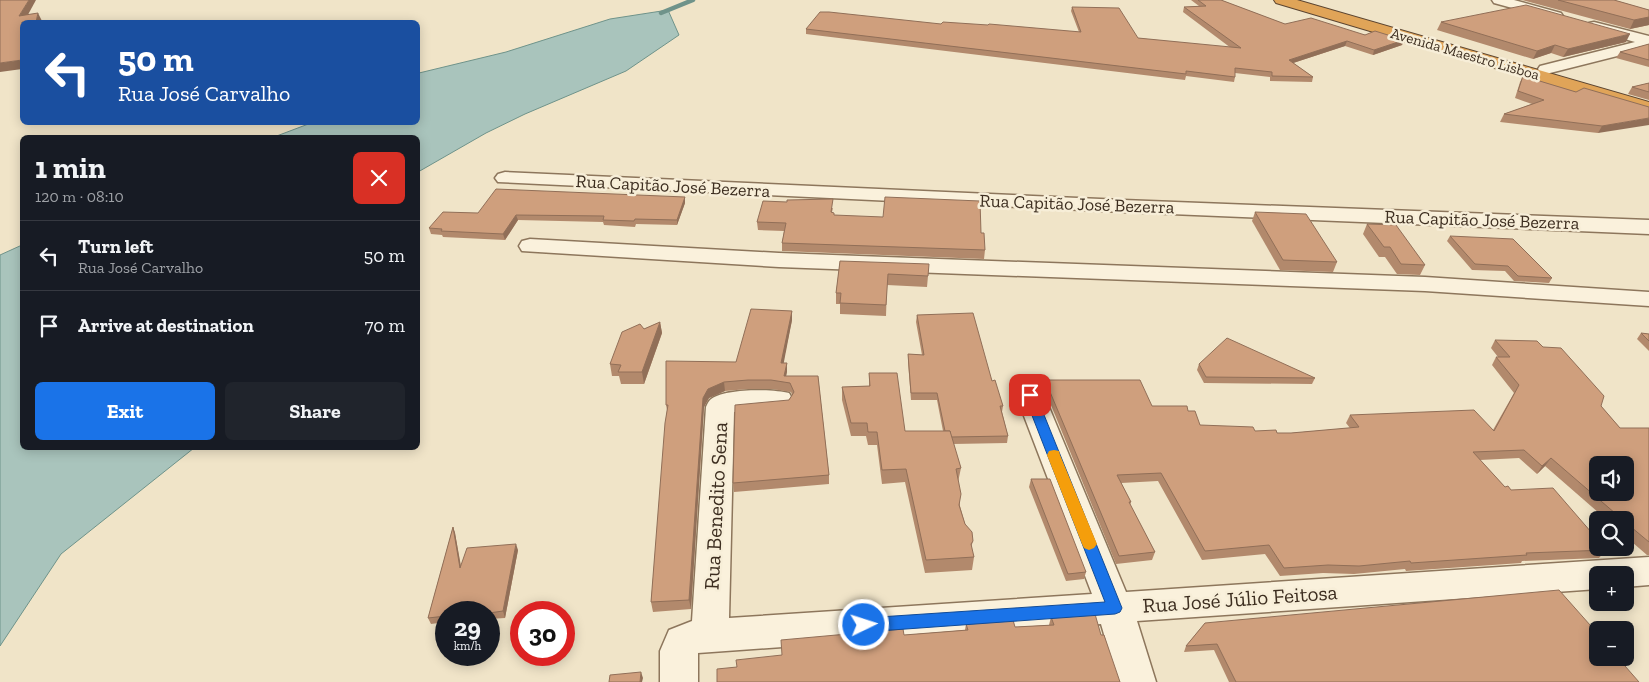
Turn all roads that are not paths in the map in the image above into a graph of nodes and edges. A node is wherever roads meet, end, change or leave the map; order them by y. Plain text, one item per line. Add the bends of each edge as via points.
1 (1281, 0) edge
2 (1305, 0) edge
3 (1499, 0) edge
4 (1649, 42) edge
5 (1546, 69) junction
6 (1649, 99) edge
7 (1649, 108) edge
8 (505, 178) dead end
9 (1649, 226) edge
10 (530, 246) dead end
11 (1649, 299) edge
12 (1030, 395) dead end
13 (779, 400) edge
14 (1649, 572) edge
15 (1115, 608) junction
16 (696, 639) junction
17 (678, 682) edge
18 (1137, 682) edge

1 - 7 highway, Avenida Maestro Lisboa
2 - 5 highway, Avenida Maestro Lisboa
3 - 4 street
4 - 5 street
5 - 6 highway, Avenida Maestro Lisboa
8 - 9 street, Rua Capitão José Bezerra
10 - 11 street via 799,261 1425,284
12 - 15 street
13 - 16 street, Rua Benedito Sena via 730,402 720,407
14 - 15 street, Rua José Júlio Feitosa
15 - 16 street, Rua José Júlio Feitosa
15 - 18 street
16 - 17 street, Rua Benedito Sena via 679,651

